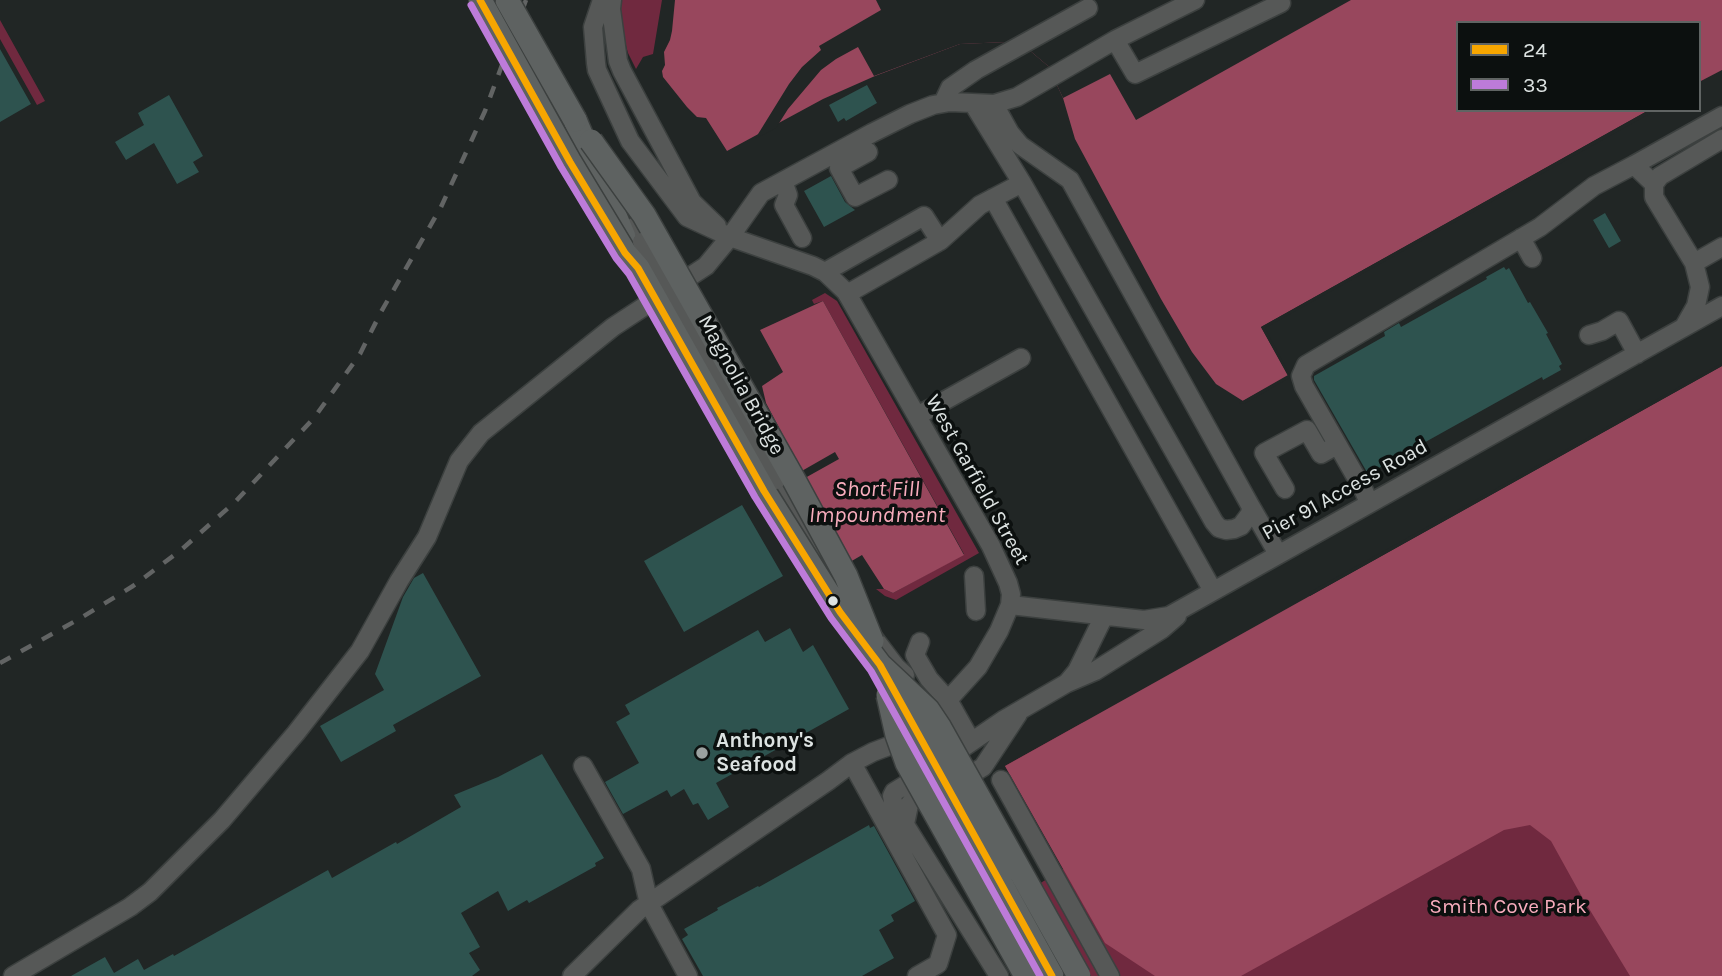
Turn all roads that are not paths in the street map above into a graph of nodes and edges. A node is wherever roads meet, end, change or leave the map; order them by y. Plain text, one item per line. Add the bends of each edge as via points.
1 (480, 0) edge
2 (507, 0) edge
3 (602, 0) edge
4 (612, 0) edge
5 (1195, 0) edge
6 (1281, 3) dead end
7 (1088, 8) dead end
8 (1115, 40) junction
9 (615, 42) junction
10 (594, 46) junction
11 (943, 103) junction
12 (993, 104) junction
13 (974, 105) junction
14 (544, 115) junction
15 (1722, 116) edge
16 (575, 120) junction
17 (1722, 139) edge
18 (591, 141) junction
19 (869, 152) dead end
20 (835, 161) junction
21 (1634, 165) junction
22 (888, 180) dead end
23 (783, 181) junction
24 (1022, 183) junction
25 (1654, 184) junction
26 (604, 191) junction
27 (993, 198) junction
28 (634, 227) junction
29 (730, 237) junction
30 (1521, 237) junction
31 (802, 238) dead end
32 (940, 241) junction
33 (1722, 247) edge
34 (1532, 258) dead end
35 (1694, 263) junction
36 (638, 268) junction
37 (825, 272) junction
38 (847, 294) junction
39 (1721, 308) edge
40 (1685, 327) junction
41 (1589, 335) dead end
42 (1637, 354) junction
43 (1021, 358) dead end
44 (917, 416) junction
45 (1337, 445) junction
46 (1285, 489) dead end
47 (1369, 503) junction
48 (1251, 507) junction
49 (1278, 554) junction
50 (974, 576) dead end
51 (1213, 591) junction
52 (1188, 605) junction
53 (1010, 606) junction
54 (976, 611) dead end
55 (1104, 616) junction
56 (920, 642) dead end
57 (880, 665) junction
58 (1067, 682) junction
59 (948, 700) junction
60 (1020, 710) junction
61 (971, 741) junction
62 (852, 763) junction
63 (583, 766) dead end
64 (1001, 780) dead end
65 (905, 824) junction
66 (649, 904) junction
67 (13, 976) edge
68 (572, 976) edge
69 (688, 976) edge
70 (917, 976) edge
71 (999, 976) edge
72 (1026, 976) edge
73 (1052, 976) edge
74 (1079, 976) edge
75 (1110, 976) edge

1 - 14 main road, Magnolia Bridge, bridge
2 - 16 main road, Magnolia Bridge, bridge
3 - 10 street, West Garfield Street via 593,27
4 - 9 street, West Garfield Street
5 - 8 street
6 - 8 street via 1135,74
7 - 11 street via 976,70 950,88
8 - 12 street via 1017,97
9 - 10 street
9 - 29 street, West Garfield Street via 622,71 692,202
10 - 29 street, West Garfield Street via 597,70 630,141 687,217
11 - 13 street
11 - 20 street via 910,114
12 - 13 street
12 - 48 street via 1020,145 1070,180
13 - 24 street
14 - 26 main road via 559,127
14 - 36 main road, Magnolia Bridge, bridge
15 - 21 street
16 - 18 main road, Magnolia Bridge
16 - 26 main road, Magnolia Bridge
17 - 25 street
18 - 28 main road, bridge
18 - 57 main road, Magnolia Bridge, bridge via 644,215 794,480 846,576
19 - 20 street
20 - 22 street via 855,197
20 - 23 street
21 - 25 street
21 - 30 street via 1594,186
23 - 29 street via 761,193
23 - 31 street via 788,195 784,205
24 - 27 street
24 - 48 street via 1214,522 1219,528 1234,530 1247,521
25 - 35 street via 1654,197
26 - 28 main road
26 - 36 main road, Magnolia Bridge, bridge
27 - 32 street
27 - 51 street
28 - 59 street, bridge via 802,527 860,620 896,667 933,701
29 - 37 street, West Garfield Street
29 - 67 street via 706,266 613,327 481,433 459,461 427,537 360,651 222,820 130,907
30 - 34 street
30 - 45 street via 1306,366 1301,376 1304,386
32 - 37 street via 924,216
32 - 38 street
33 - 35 street
35 - 40 street via 1700,287
36 - 57 main road, Magnolia Bridge, bridge via 764,491 840,612
37 - 38 street, West Garfield Street
38 - 44 street, West Garfield Street
39 - 40 street, Pier 91 Access Road
40 - 42 street, Pier 91 Access Road
41 - 42 street via 1619,321
42 - 47 street, Pier 91 Access Road
43 - 44 street
44 - 53 street, West Garfield Street via 991,546 1008,583
45 - 46 street via 1321,454 1307,430 1264,453
45 - 47 street
47 - 49 street, Pier 91 Access Road
48 - 49 street
49 - 51 street, Pier 91 Access Road
50 - 54 street
51 - 52 street, Pier 91 Access Road
52 - 55 street, Pier 91 Access Road via 1160,618
52 - 58 street via 1162,629 1095,671
53 - 55 street, Pier 91 Access Road
53 - 59 street via 978,667
55 - 58 street
56 - 59 street via 915,655
57 - 72 main road, bridge via 907,763
57 - 73 main road, Magnolia Bridge, bridge
57 - 74 main road, bridge via 928,710 940,728
58 - 60 street
59 - 61 street
59 - 62 street via 910,738
60 - 61 street
60 - 65 street via 983,766 916,796
61 - 65 street via 894,792 894,807
62 - 66 street
62 - 70 street via 947,935 938,964
63 - 66 street via 641,869
64 - 75 street
65 - 71 street
66 - 68 street
66 - 69 street

